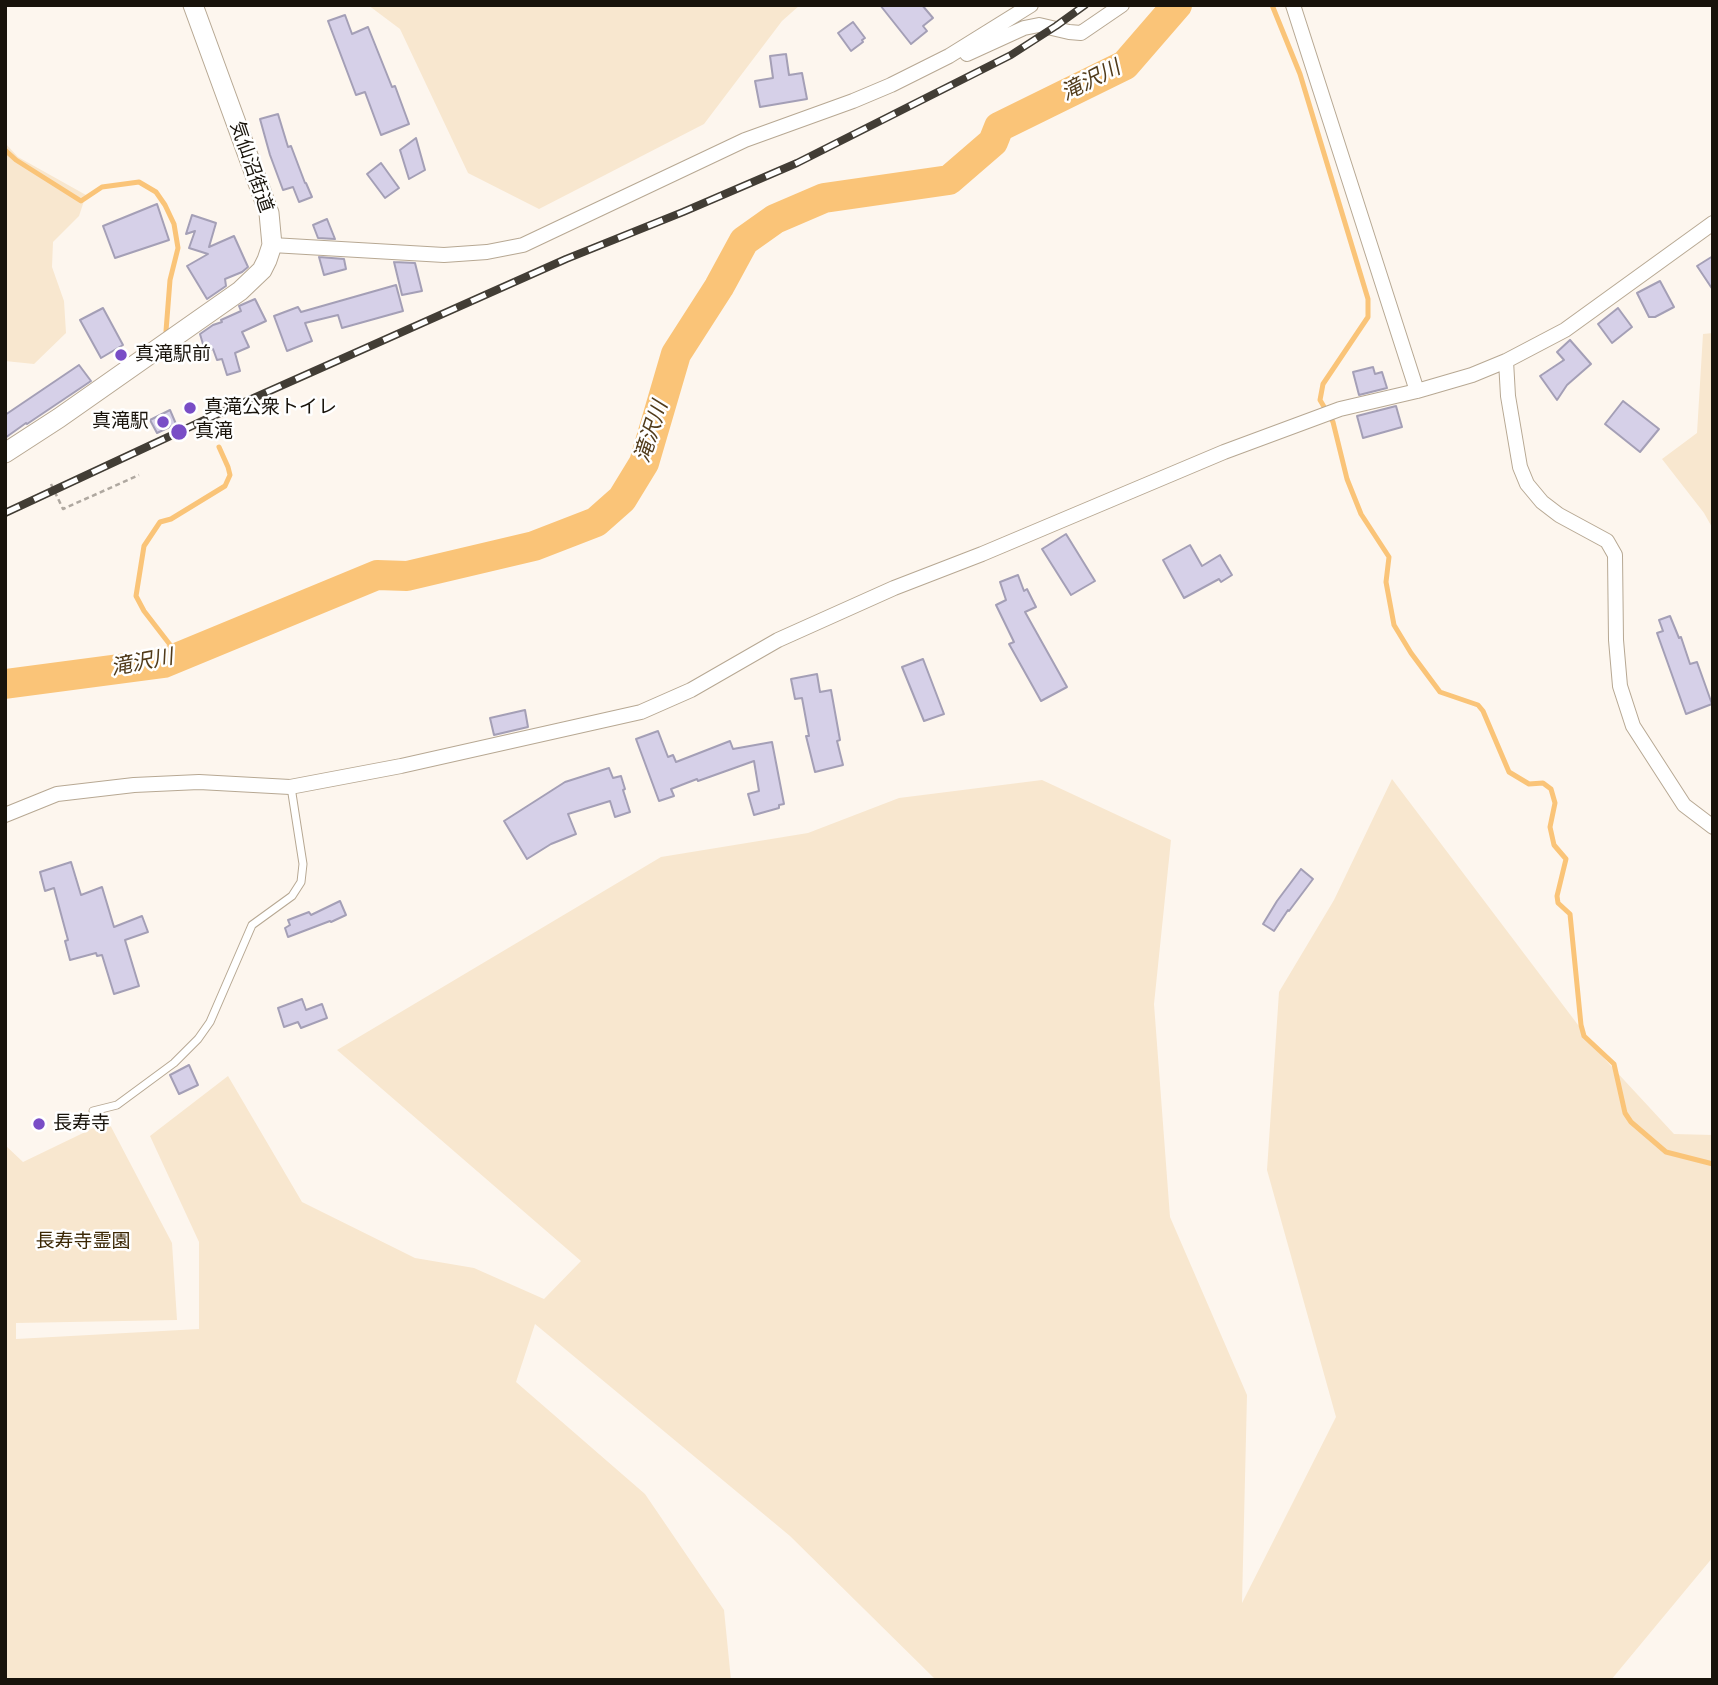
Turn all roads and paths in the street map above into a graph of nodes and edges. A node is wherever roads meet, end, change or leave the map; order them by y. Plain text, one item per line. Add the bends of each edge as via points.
1 (193, 5) edge
2 (1031, 5) edge
3 (1122, 5) edge
4 (1293, 5) edge
5 (949, 56) junction
6 (1713, 223) edge
7 (272, 245) junction
8 (1506, 361) junction
9 (1417, 391) junction
10 (5, 453) edge
11 (139, 475) dead end
12 (51, 484) dead end
13 (290, 787) junction
14 (5, 815) edge
15 (1713, 827) edge
16 (93, 1111) dead end

1 - 7 street, 気仙沼街道 via 269,214
2 - 5 street
3 - 5 street via 1082,33 1039,25 969,54
4 - 9 street
5 - 7 street via 853,101 745,140 523,245 486,253 444,254
6 - 8 street via 1565,330
7 - 10 street via 262,270 240,291
8 - 9 street
8 - 15 street via 1508,397 1527,484 1559,515 1607,541 1615,555 1620,686 1633,726 1684,805
9 - 13 street via 1340,409 1224,452 894,588 778,640 691,690 641,712
11 - 12 path via 63,509
13 - 14 street via 199,782 134,785 57,794
13 - 16 lane via 303,864 301,882 292,896 252,925 210,1022 198,1039 117,1105

